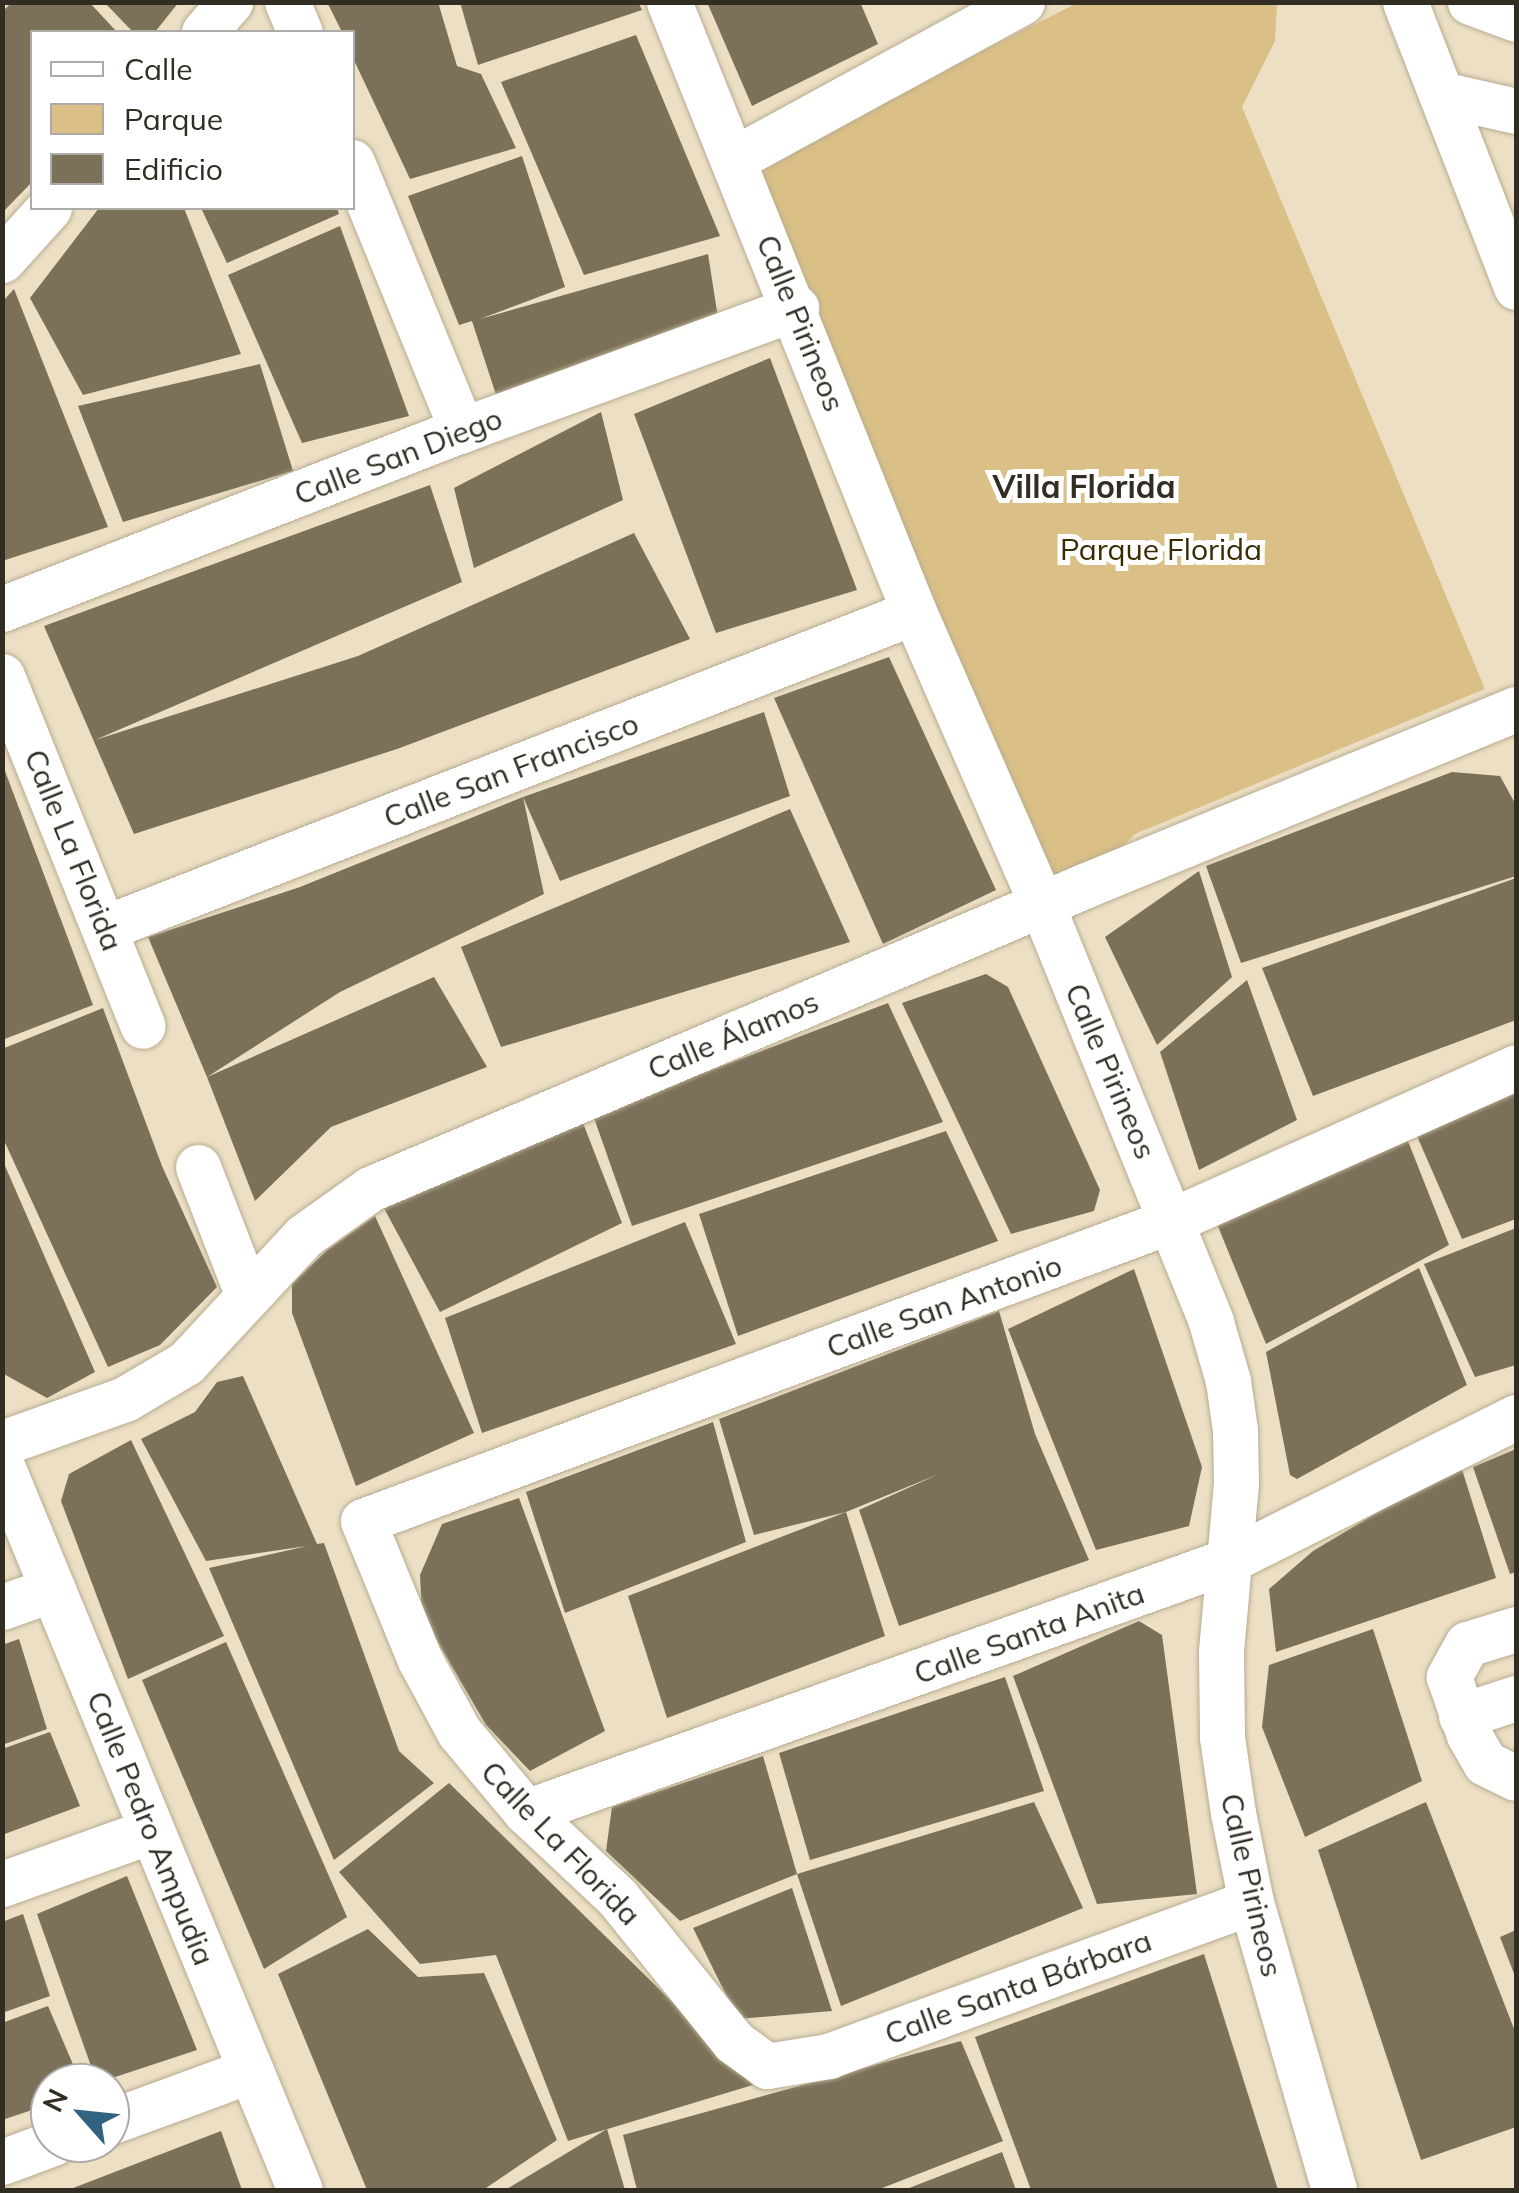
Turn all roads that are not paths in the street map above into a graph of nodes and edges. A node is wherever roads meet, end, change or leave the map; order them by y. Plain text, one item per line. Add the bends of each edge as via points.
1 (230, 2) edge
2 (287, 2) edge
3 (669, 2) edge
4 (1022, 2) edge
5 (1405, 2) edge
6 (1470, 2) edge
7 (1516, 19) edge
8 (206, 30) edge
9 (299, 30) edge
10 (1441, 94) junction
11 (1516, 111) edge
12 (734, 159) junction
13 (355, 169) edge
14 (47, 210) edge
15 (2, 260) edge
16 (1516, 287) edge
17 (796, 308) junction
18 (462, 430) junction
19 (2, 609) edge
20 (914, 612) junction
21 (2, 676) edge
22 (1516, 709) edge
23 (1042, 905) junction
24 (107, 927) junction
25 (144, 1026) dead end
26 (1516, 1067) edge
27 (198, 1168) dead end
28 (1173, 1220) junction
29 (248, 1296) junction
30 (1516, 1417) edge
31 (2, 1443) edge
32 (2, 1466) edge
33 (363, 1521) joint
34 (1228, 1562) junction
35 (53, 1589) junction
36 (2, 1608) edge
37 (1516, 1629) edge
38 (1516, 1698) edge
39 (1461, 1716) junction
40 (1516, 1778) edge
41 (526, 1812) junction
42 (151, 1831) junction
43 (2, 1884) edge
44 (1250, 1902) junction
45 (784, 2066) joint
46 (250, 2070) junction
47 (130, 2115) edge
48 (30, 2152) edge
49 (2, 2162) edge
50 (300, 2190) edge
51 (1334, 2190) edge

1 - 8 street
2 - 9 street
3 - 12 street, Calle Pirineos
4 - 12 street
5 - 10 street
6 - 7 street
10 - 11 street
10 - 16 street
12 - 17 street, Calle Pirineos
13 - 18 street
14 - 15 street
17 - 18 street, Calle San Diego
17 - 20 street, Calle Pirineos
18 - 19 street, Calle San Diego
20 - 23 street, Calle Pirineos
20 - 24 street, Calle San Francisco
21 - 24 street, Calle La Florida
22 - 23 street, Calle Álamos
23 - 28 street, Calle Pirineos
23 - 29 street, Calle Álamos via 370,1189 304,1236
24 - 25 street, Calle La Florida
26 - 28 street, Calle San Antonio
27 - 29 street
28 - 33 street, Calle San Antonio
28 - 34 street, Calle Pirineos via 1228,1381 1236,1483
29 - 31 street, Calle Álamos via 186,1362 125,1398
30 - 34 street, Calle Santa Anita
32 - 35 street, Calle Pedro Ampudia
33 - 41 street, Calle La Florida via 420,1660 459,1732
34 - 41 street, Calle Santa Anita
34 - 44 street, Calle Pirineos via 1222,1736
35 - 36 street
35 - 42 street, Calle Pedro Ampudia
37 - 39 street via 1467,1644 1456,1658 1449,1676
38 - 39 street
39 - 40 street via 1485,1762
41 - 45 street, Calle La Florida via 618,1898 746,2055 766,2066
42 - 43 street
42 - 46 street, Calle Pedro Ampudia
44 - 45 street, Calle Santa Bárbara via 829,2056
44 - 51 street, Calle Pirineos
46 - 47 street
46 - 50 street, Calle Pedro Ampudia
48 - 49 street

